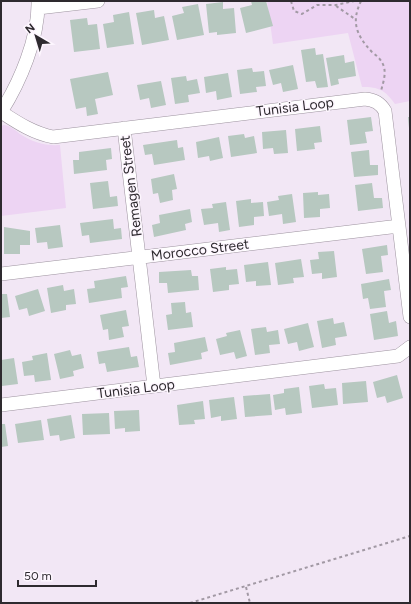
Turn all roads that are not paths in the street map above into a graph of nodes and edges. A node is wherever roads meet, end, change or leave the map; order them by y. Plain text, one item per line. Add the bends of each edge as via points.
1 (98, 1) edge
2 (38, 4) edge
3 (1, 112) edge
4 (124, 128) junction
5 (399, 226) junction
6 (139, 257) junction
7 (1, 274) edge
8 (410, 317) edge
9 (410, 347) edge
10 (154, 386) junction
11 (1, 405) edge

1 - 2 street
2 - 3 street via 26,64
3 - 4 street, Tunisia Loop via 40,135 53,138
4 - 5 street, Tunisia Loop via 365,99 376,101 385,111
4 - 6 street, Remagen Street
5 - 6 street, Morocco Street
5 - 8 street
6 - 7 street, Morocco Street
6 - 10 street, Remagen Street
9 - 10 street, Tunisia Loop via 398,356
10 - 11 street, Tunisia Loop

